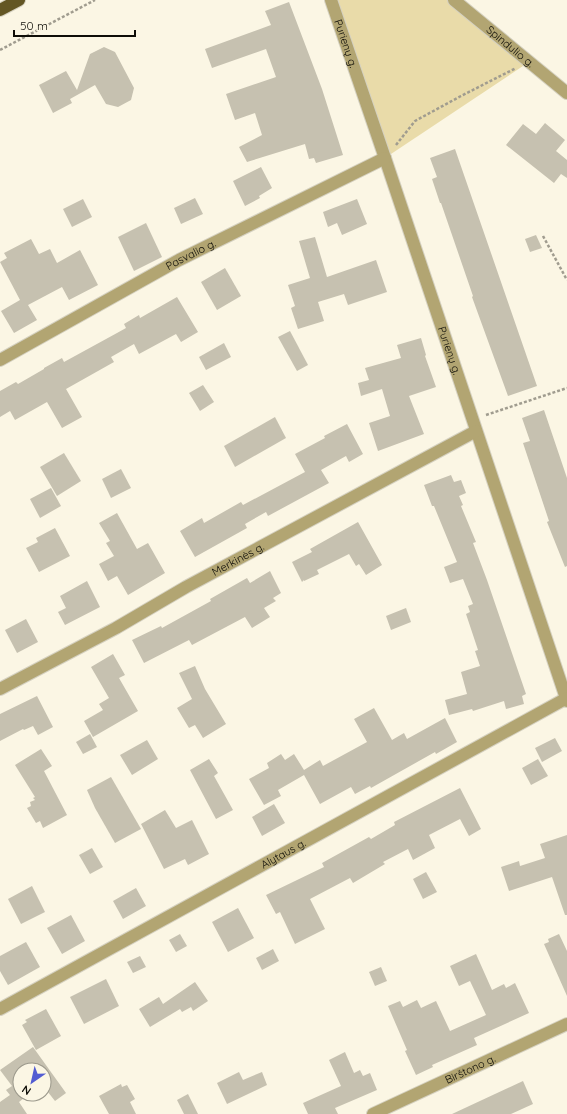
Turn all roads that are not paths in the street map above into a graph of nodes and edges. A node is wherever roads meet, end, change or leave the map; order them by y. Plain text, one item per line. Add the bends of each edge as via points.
1 (20, 0) edge
2 (331, 0) edge
3 (454, 0) edge
4 (0, 10) edge
5 (567, 93) edge
6 (385, 158) junction
7 (0, 360) edge
8 (474, 425) junction
9 (0, 689) edge
10 (567, 699) edge
11 (0, 1009) edge
12 (567, 1024) edge
13 (373, 1114) edge

1 - 4 highway
2 - 6 street, Purienų g.
3 - 5 street, Spindulio g.
6 - 7 street, Pasvalio g. via 180,260
6 - 8 street, Purienų g.
8 - 9 street, Merkinės g. via 116,628
8 - 10 street, Purienų g.
10 - 11 street, Alytaus g.
12 - 13 street, Birštono g.

